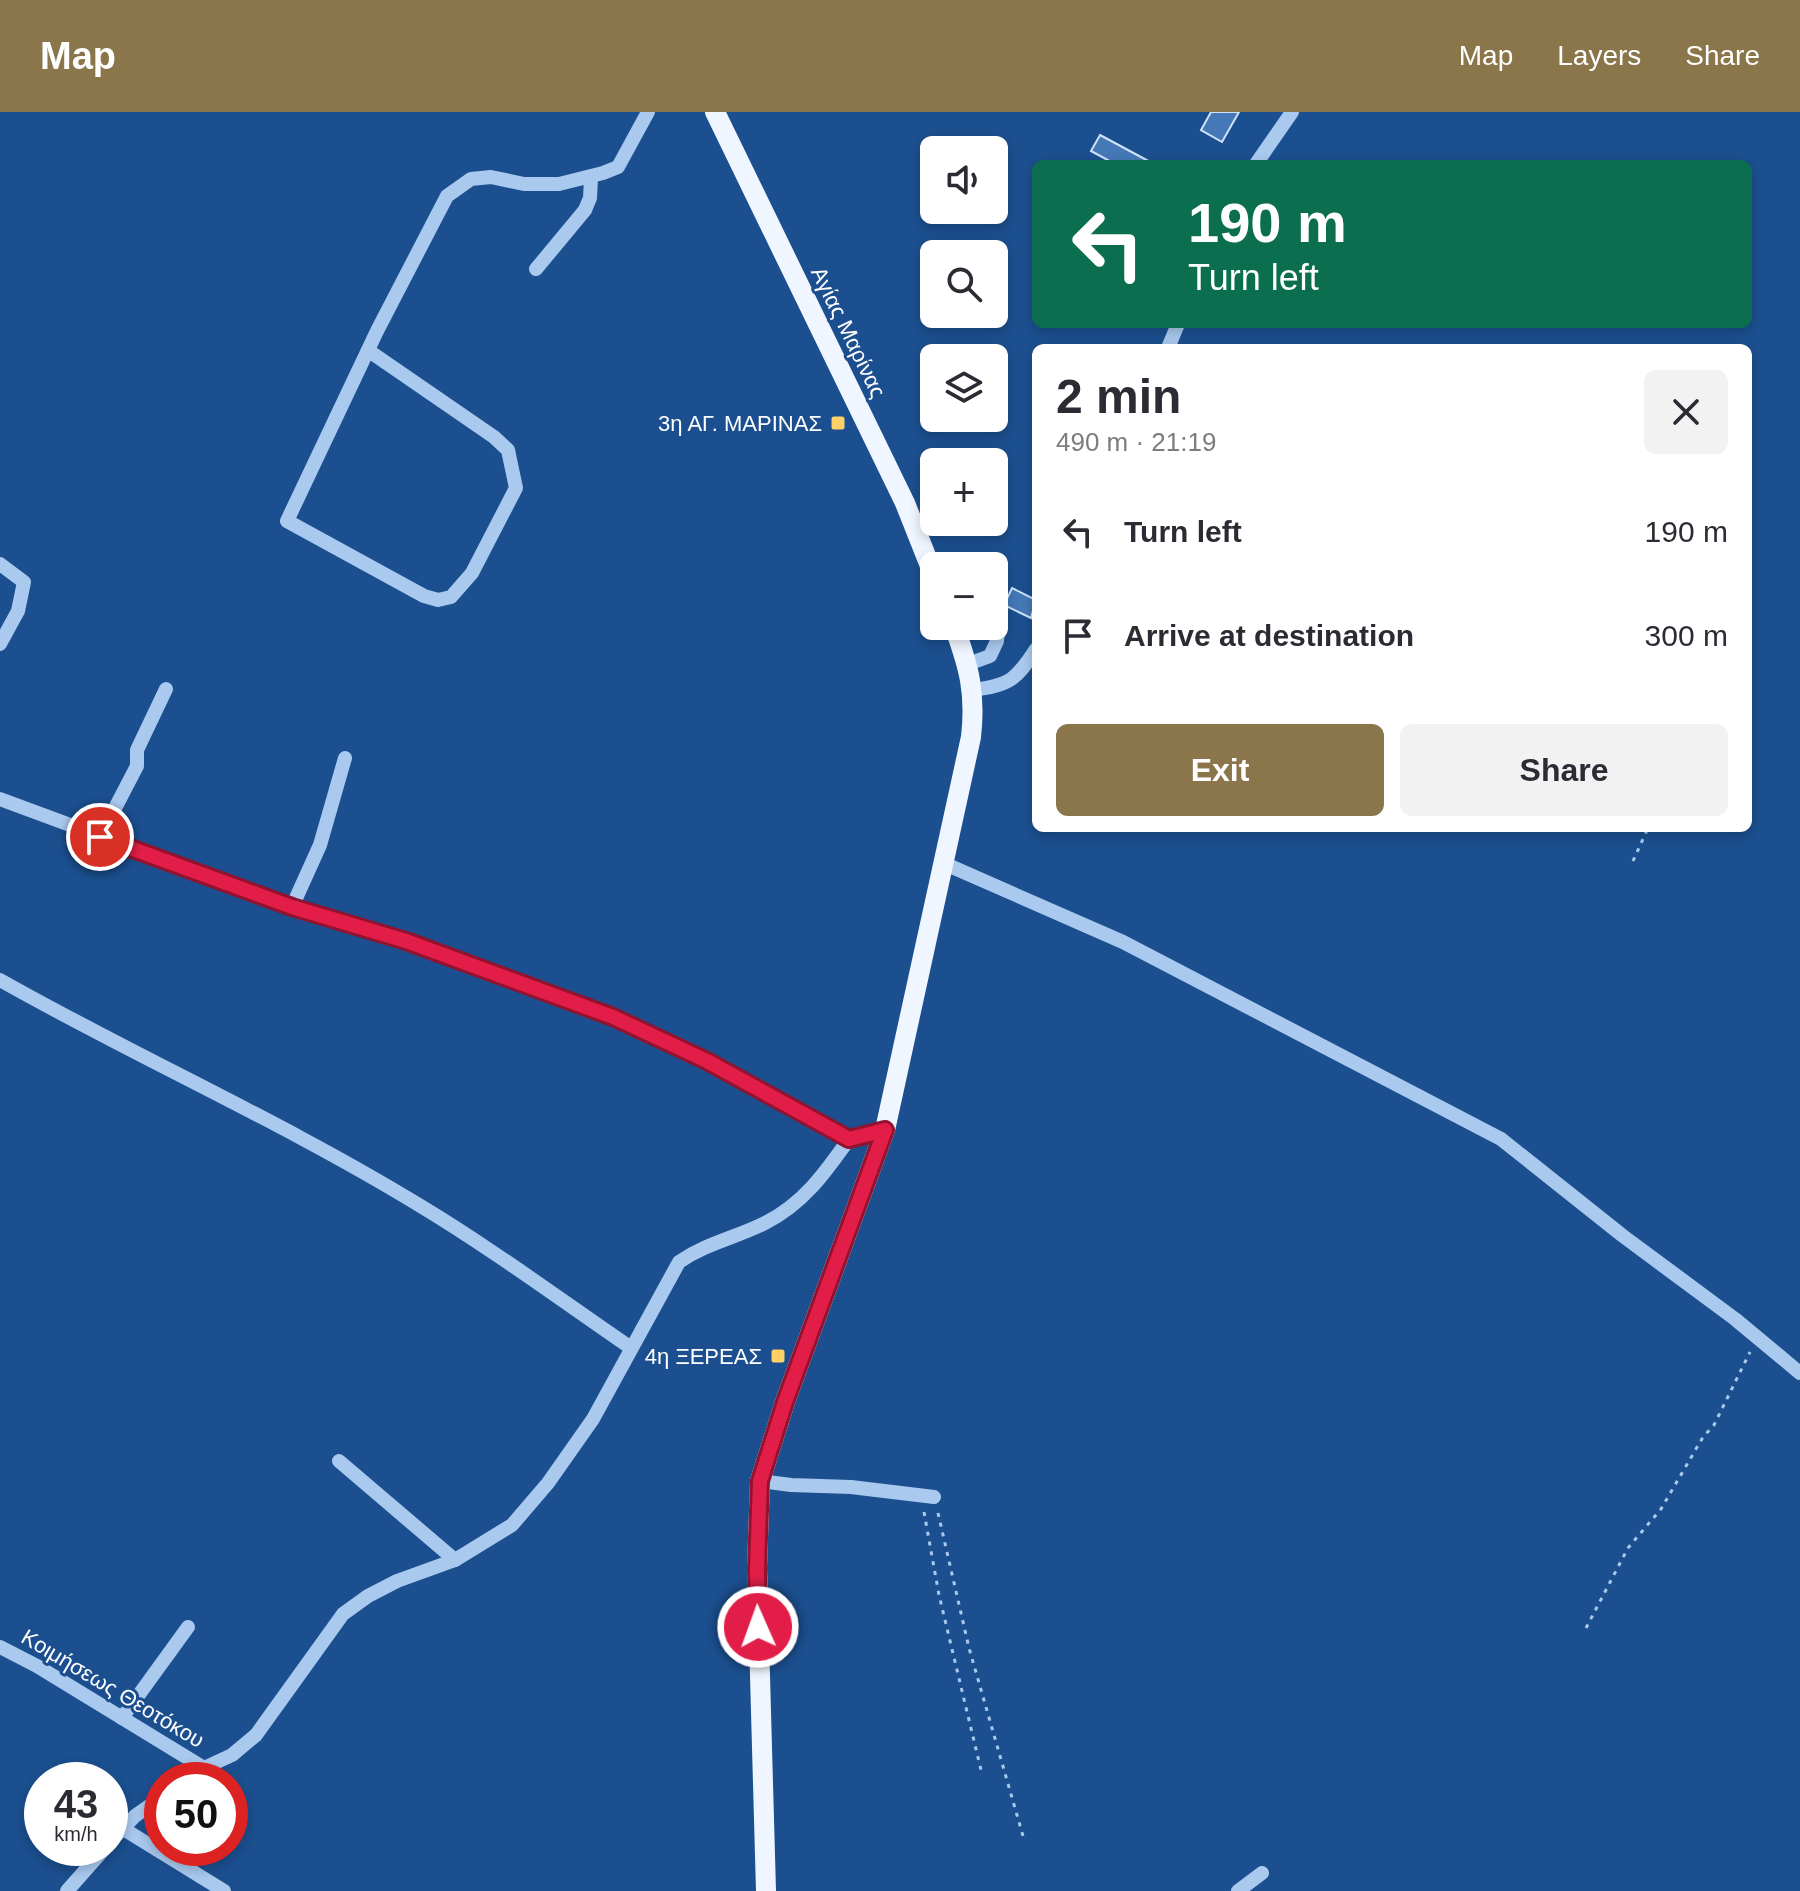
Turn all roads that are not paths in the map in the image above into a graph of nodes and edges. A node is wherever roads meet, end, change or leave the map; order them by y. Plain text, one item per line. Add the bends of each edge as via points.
1 (648, 112) edge
2 (715, 112) edge
3 (1292, 112) edge
4 (1259, 160) edge
5 (591, 178) junction
6 (536, 269) dead end
7 (369, 351) junction
8 (924, 552) edge
9 (0, 564) edge
10 (959, 640) edge
11 (997, 640) edge
12 (0, 644) edge
13 (1032, 655) edge
14 (968, 664) junction
15 (166, 689) dead end
16 (973, 690) junction
17 (345, 758) dead end
18 (0, 799) edge
19 (100, 837) junction
20 (943, 863) junction
21 (292, 907) junction
22 (0, 980) edge
23 (885, 1130) junction
24 (849, 1139) junction
25 (631, 1348) junction
26 (1800, 1373) edge
27 (339, 1461) dead end
28 (760, 1481) junction
29 (929, 1497) road end
30 (455, 1560) junction
31 (188, 1627) dead end
32 (0, 1647) edge
33 (122, 1718) junction
34 (194, 1762) edge
35 (217, 1762) edge
36 (144, 1811) edge
37 (128, 1823) edge
38 (128, 1832) edge
39 (89, 1866) edge
40 (1262, 1873) dead end
41 (67, 1891) edge
42 (224, 1891) edge
43 (766, 1891) edge
44 (1238, 1891) edge

1 - 5 street via 618,167
2 - 8 main road, Αγίας Μαρίνας
3 - 4 street
5 - 6 street via 585,210
5 - 7 street via 524,184 491,177 459,185 447,196
7 - 7 street via 287,521 424,596 451,597 472,573 516,488 508,450
9 - 12 street via 24,582 18,611
10 - 14 main road
11 - 14 street via 982,661
13 - 16 street via 1011,681
14 - 16 main road
15 - 19 street via 137,750 137,766
16 - 20 main road via 971,737
17 - 21 street via 320,845
18 - 19 street
19 - 21 street
20 - 23 main road
20 - 26 street via 1123,942 1501,1139
21 - 24 street via 406,941 613,1017 707,1061
22 - 25 street via 418,1205
23 - 24 street
23 - 28 main road
24 - 25 street via 819,1182 789,1209 679,1262
25 - 30 street via 593,1419 548,1483 512,1525
27 - 30 street
28 - 29 street
28 - 43 main road via 757,1568
30 - 35 street via 397,1581 343,1614 256,1735
31 - 33 street
32 - 33 street, Κοιμήσεως Θεοτόκου
33 - 34 street, Κοιμήσεως Θεοτόκου
36 - 37 street
38 - 42 street
39 - 41 street
40 - 44 street

